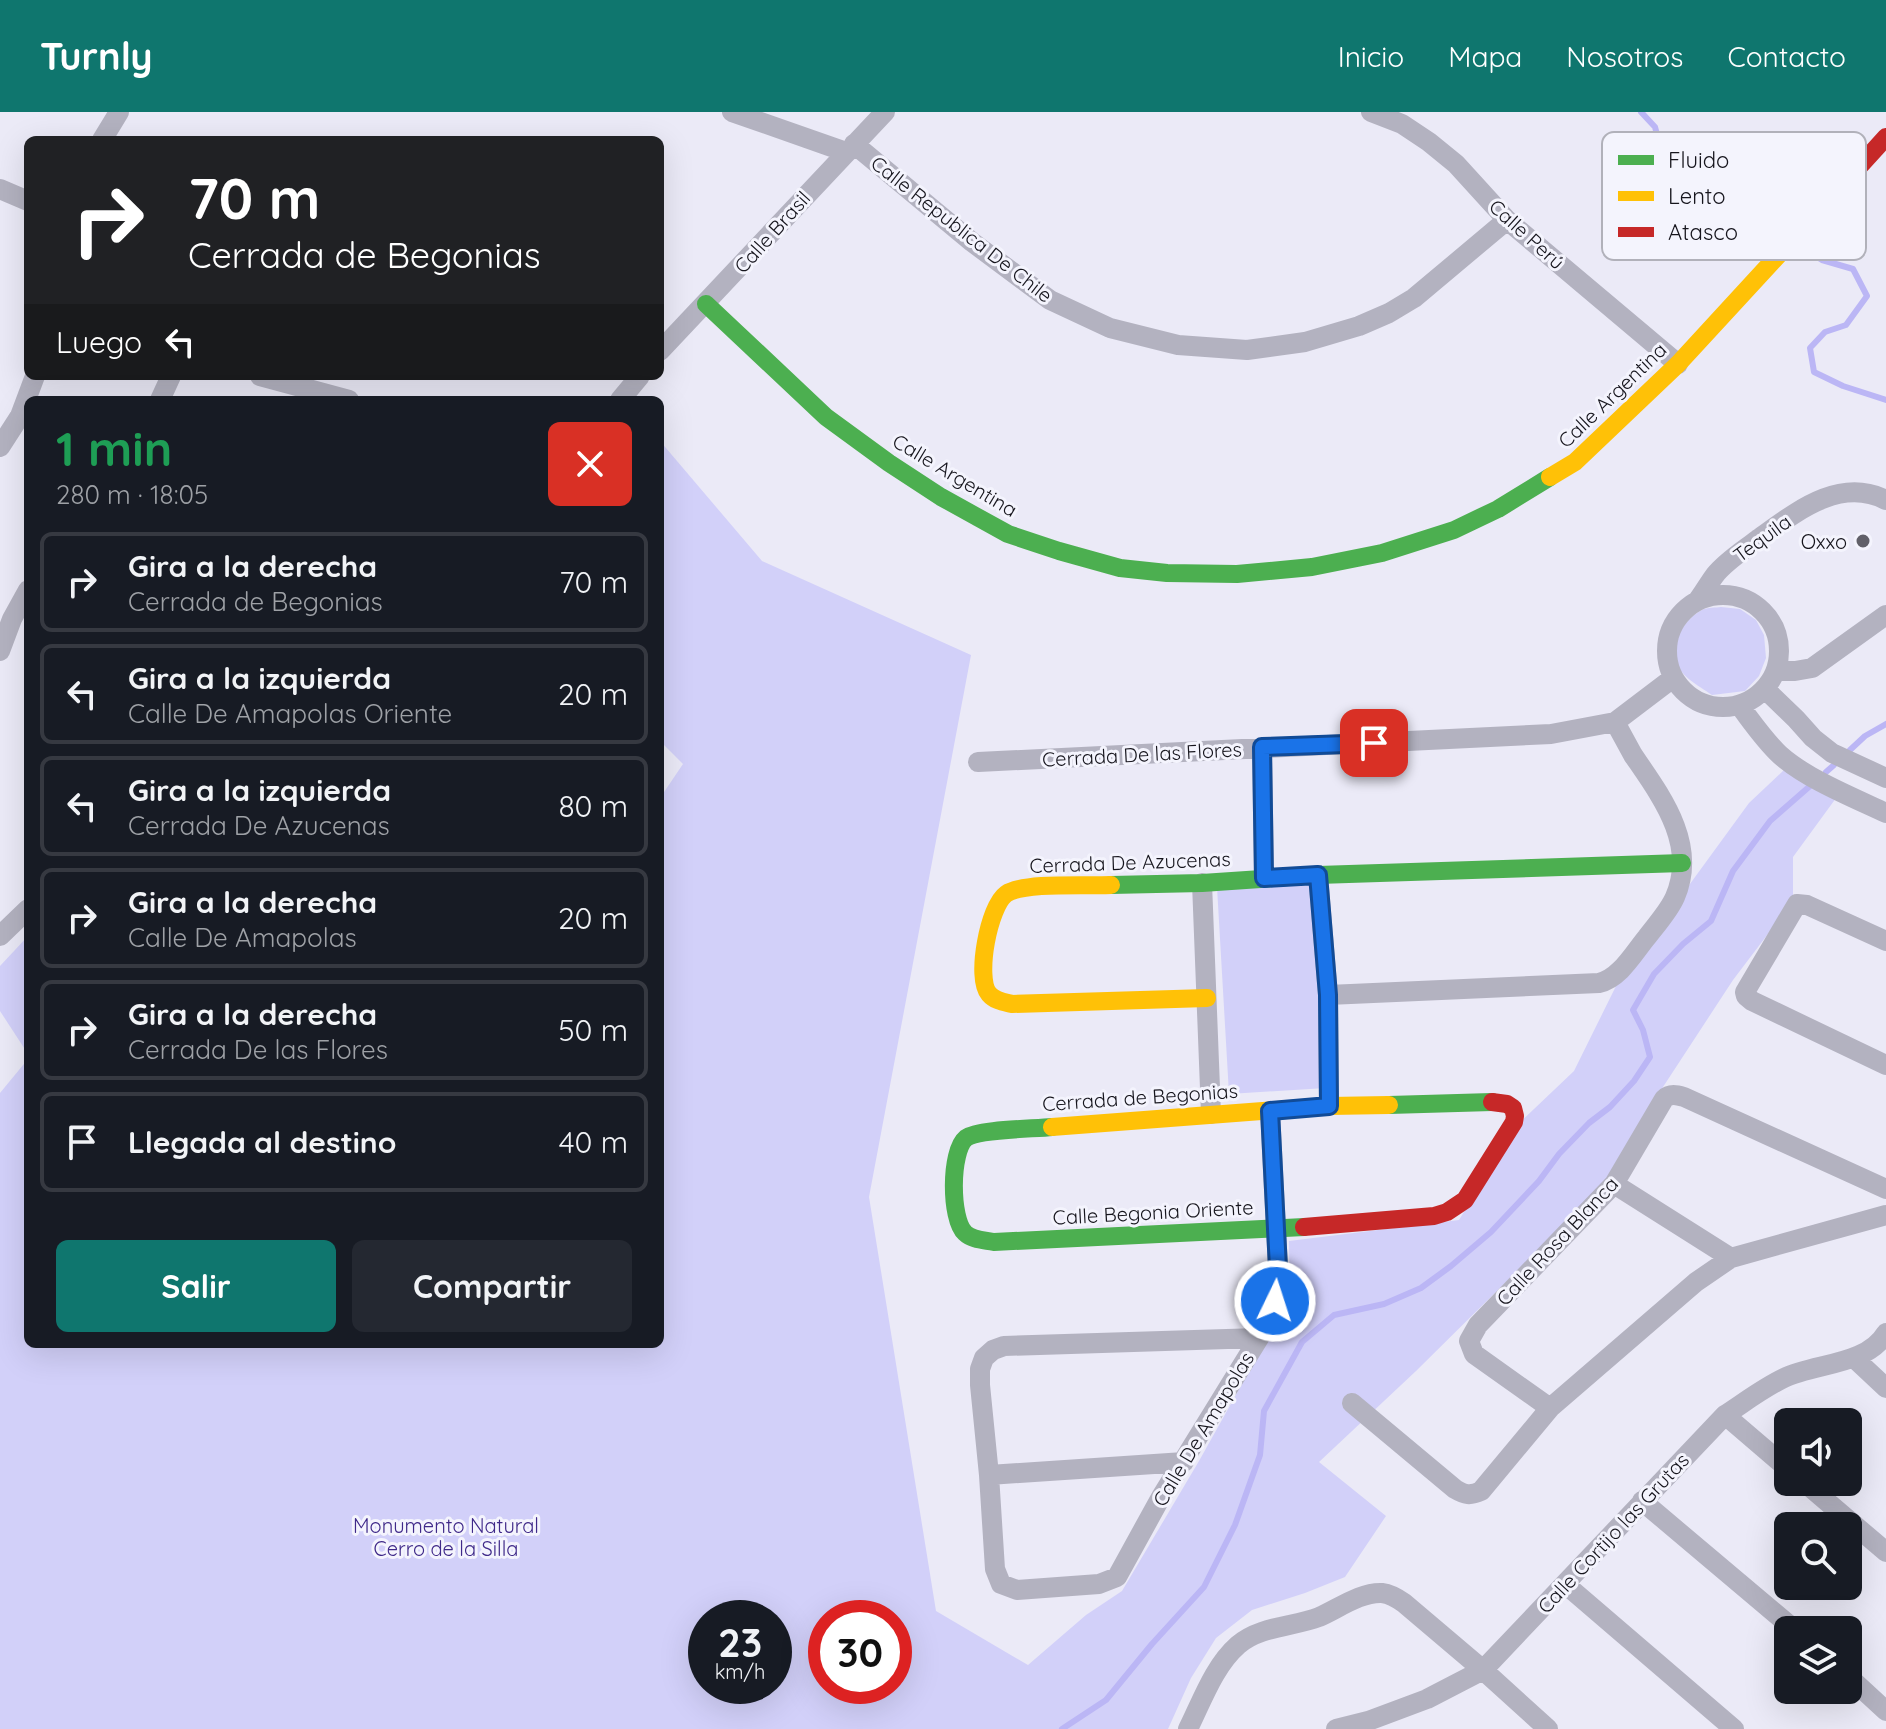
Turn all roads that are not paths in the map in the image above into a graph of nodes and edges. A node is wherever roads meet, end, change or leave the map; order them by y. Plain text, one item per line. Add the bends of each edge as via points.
1 (119, 112) edge
2 (732, 112) edge
3 (885, 112) edge
4 (1371, 112) edge
5 (104, 136) edge
6 (1886, 137) edge
7 (850, 148) junction
8 (1866, 159) edge
9 (0, 189) edge
10 (24, 199) edge
11 (1507, 220) junction
12 (1773, 260) edge
13 (706, 304) junction
14 (664, 347) edge
15 (1678, 364) junction
16 (275, 380) edge
17 (637, 380) edge
18 (334, 396) edge
19 (623, 396) edge
20 (24, 405) edge
21 (0, 447) edge
22 (1886, 500) edge
23 (24, 597) edge
24 (1698, 600) junction
25 (1886, 615) edge
26 (0, 651) edge
27 (1776, 671) junction
28 (1673, 678) junction
29 (1765, 689) junction
30 (1739, 705) junction
31 (1615, 722) junction
32 (1262, 747) junction
33 (978, 762) dead end
34 (1886, 778) edge
35 (1886, 813) edge
36 (1682, 863) junction
37 (1318, 875) junction
38 (1264, 878) junction
39 (1202, 883) junction
40 (24, 913) edge
41 (0, 936) edge
42 (1886, 941) edge
43 (1328, 995) junction
44 (1207, 998) junction
45 (1886, 1065) edge
46 (1511, 1105) joint
47 (1329, 1106) junction
48 (1270, 1111) junction
49 (1211, 1114) junction
50 (1614, 1184) junction
51 (1886, 1189) edge
52 (1886, 1215) edge
53 (1277, 1229) junction
54 (967, 1235) joint
55 (1731, 1258) junction
56 (1886, 1333) edge
57 (1259, 1338) junction
58 (1854, 1358) junction
59 (1886, 1388) edge
60 (1352, 1403) dead end
61 (1550, 1408) junction
62 (1725, 1415) junction
63 (1774, 1457) edge
64 (1184, 1462) junction
65 (989, 1475) junction
66 (1820, 1496) edge
67 (1642, 1501) junction
68 (1886, 1552) edge
69 (1565, 1584) junction
70 (1778, 1616) edge
71 (1483, 1670) junction
72 (1862, 1689) edge
73 (1886, 1711) edge
74 (1188, 1729) edge
75 (1336, 1729) edge
76 (1548, 1729) edge
77 (1734, 1729) edge

1 - 5 street
2 - 7 street
3 - 7 street, Calle Brasil
4 - 11 street, Calle Perú via 1402,124 1438,149
6 - 8 street, Calle Argentina
7 - 11 street, Calle Republica De Chile via 1050,300 1110,328 1178,345 1247,350 1305,342 1359,326 1414,298
7 - 13 street, Calle Brasil
9 - 10 street
11 - 15 street, Calle Perú
12 - 15 street, Calle Argentina
13 - 14 street, Calle Brasil
13 - 15 street, Calle Argentina via 826,417 941,497 1008,534 1120,568 1167,573 1312,567 1382,553 1454,530 1575,462
16 - 18 street
17 - 19 street
20 - 21 street
22 - 24 street, Tequila via 1853,492 1811,503 1717,573
23 - 26 street
24 - 27 street via 1736,596 1768,616 1780,652
24 - 28 street via 1669,634 1666,649
25 - 27 street via 1812,668
27 - 29 street
28 - 30 street via 1701,703
28 - 31 street, Cerrada De las Flores
29 - 30 street
29 - 34 street via 1832,753
30 - 35 street via 1781,756
31 - 32 street, Cerrada De las Flores via 1551,734
31 - 36 street via 1669,810
32 - 33 street, Cerrada De las Flores
32 - 38 street
36 - 37 street, Cerrada De Azucenas
36 - 43 street via 1675,898 1607,982
37 - 38 street, Cerrada De Azucenas
37 - 43 street
38 - 39 street, Cerrada De Azucenas
39 - 44 street
39 - 44 street, Cerrada De Azucenas via 1012,890 1002,896 991,919 982,971 988,994 1012,1004
40 - 41 street
42 - 45 street via 1797,904 1745,992 1752,1001
43 - 47 street
44 - 49 street
46 - 47 street, Cerrada de Begonias
46 - 53 street, Calle Begonia Oriente via 1517,1114 1514,1122 1465,1200 1447,1212
47 - 48 street, Cerrada de Begonias
48 - 49 street, Cerrada de Begonias
48 - 53 street, Calle De Amapolas
49 - 54 street, Cerrada de Begonias via 987,1130 965,1138 956,1160 956,1217
50 - 51 street, Calle Rosa Blanca via 1664,1099 1677,1095
50 - 55 street
50 - 61 street, Calle Rosa Blanca via 1478,1325 1469,1341 1474,1354
52 - 55 street
53 - 54 street, Calle Begonia Oriente via 994,1242
53 - 57 street, Calle De Amapolas via 1275,1301
55 - 61 street
56 - 58 street, Calle Cortijo las Grutas
57 - 64 street, Calle De Amapolas
57 - 65 street via 993,1350 980,1369
58 - 59 street
58 - 62 street, Calle Cortijo las Grutas via 1788,1376
60 - 61 street via 1468,1495 1481,1491
62 - 63 street
62 - 67 street, Calle Cortijo las Grutas
64 - 65 street
64 - 65 street, Calle De Amapolas via 1117,1577 1099,1584 1017,1590 1001,1584 995,1569
66 - 68 street
67 - 69 street, Calle Cortijo las Grutas
67 - 70 street
69 - 71 street, Calle Cortijo las Grutas
69 - 77 street
71 - 74 street via 1404,1603 1380,1593 1239,1644 1217,1671
71 - 75 street, Calle Cortijo las Grutas via 1427,1699
71 - 76 street
72 - 73 street

